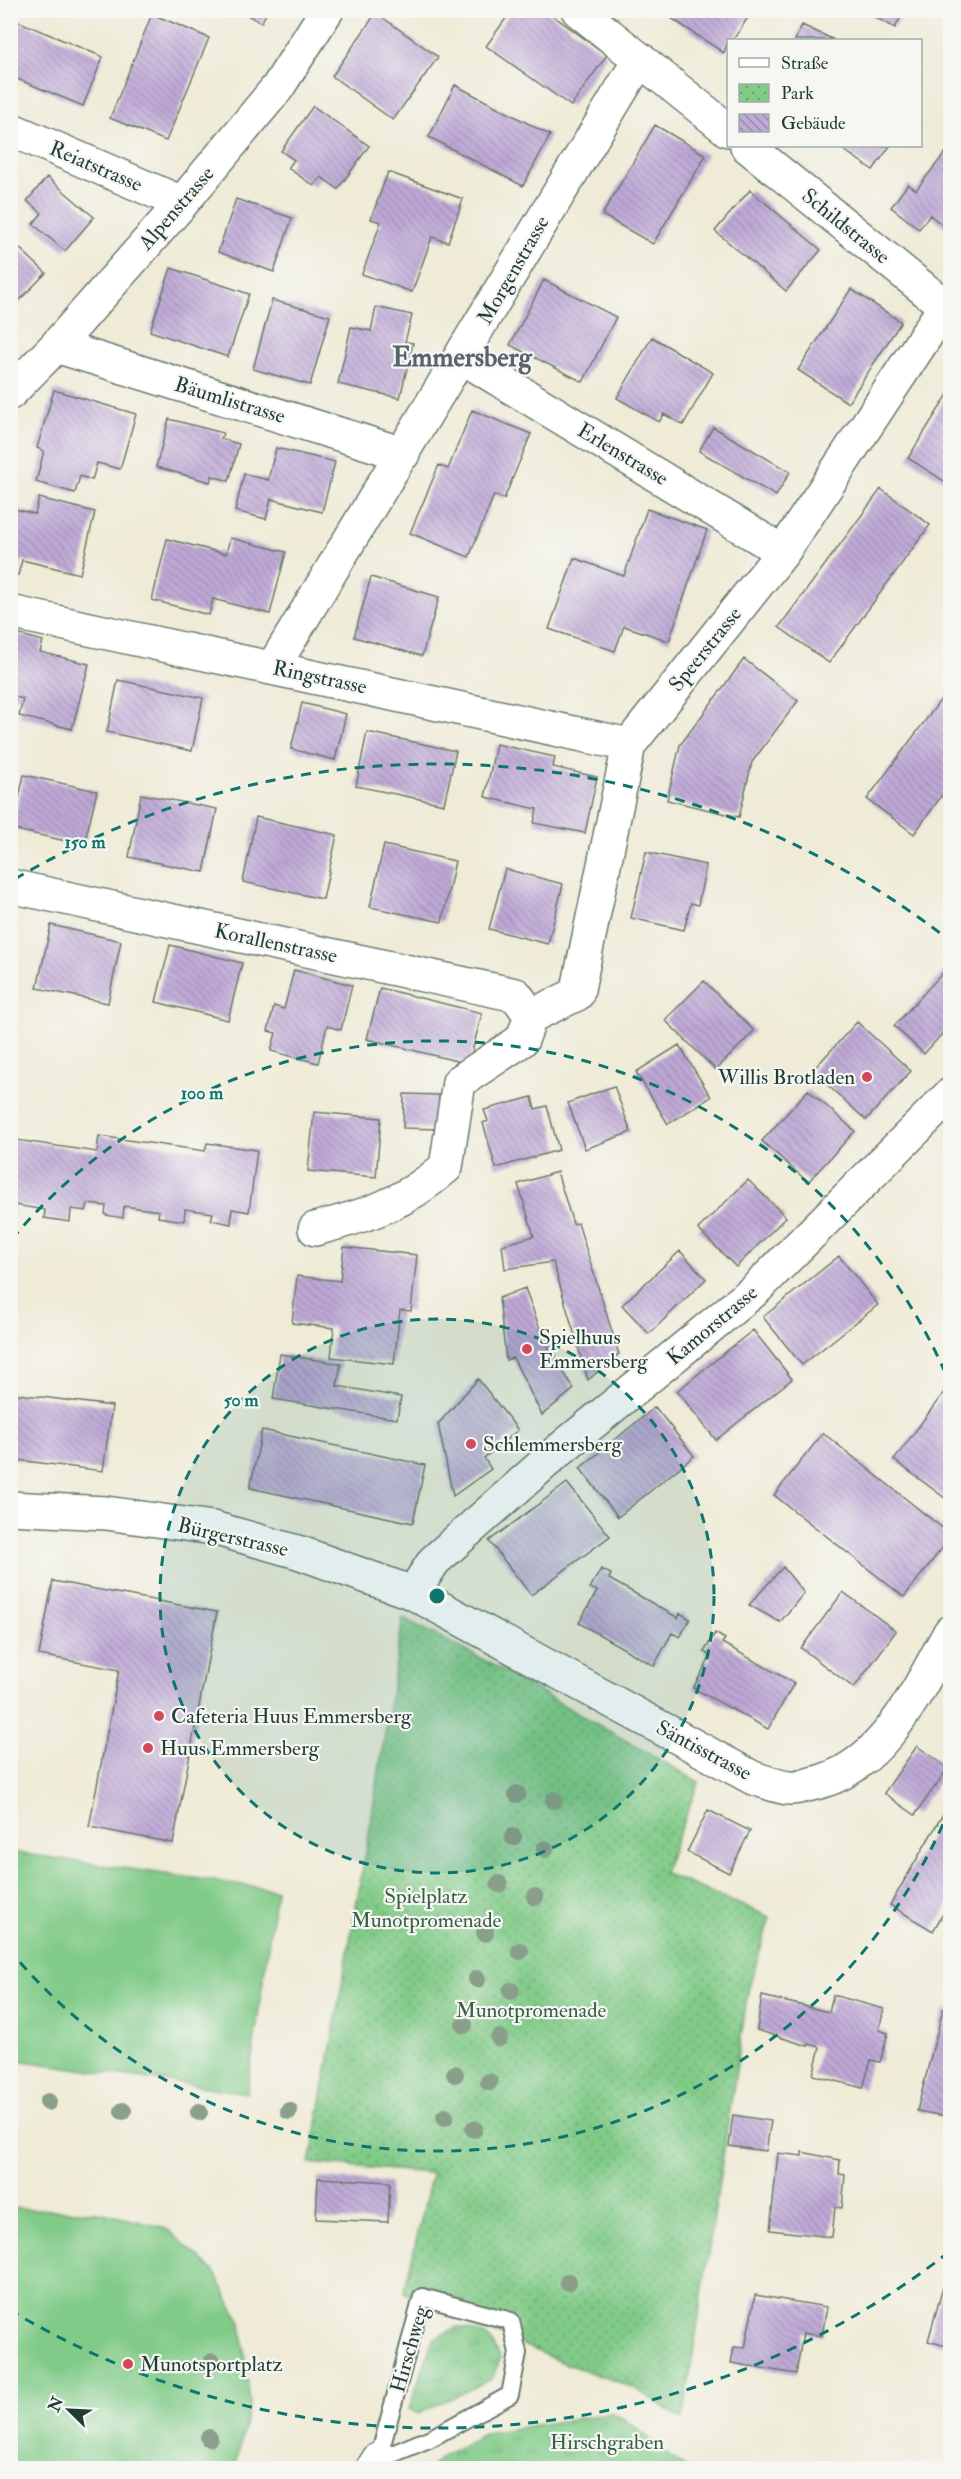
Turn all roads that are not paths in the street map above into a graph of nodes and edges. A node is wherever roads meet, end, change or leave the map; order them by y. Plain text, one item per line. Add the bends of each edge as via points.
1 (327, 10) edge
2 (578, 10) edge
3 (640, 58) junction
4 (727, 128) edge
5 (10, 129) edge
6 (748, 147) edge
7 (182, 203) junction
8 (948, 303) edge
9 (56, 346) junction
10 (462, 357) junction
11 (10, 393) edge
12 (403, 454) junction
13 (783, 552) junction
14 (10, 612) edge
15 (273, 667) junction
16 (629, 745) junction
17 (10, 886) edge
18 (531, 1016) junction
19 (951, 1095) edge
20 (315, 1229) dead end
21 (10, 1508) edge
22 (413, 1593) junction
23 (951, 1632) edge
24 (376, 2464) edge

1 - 7 street, Alpenstrasse via 278,87
2 - 3 street
3 - 4 street
3 - 10 street, Morgenstrasse
5 - 7 street, Reiatstrasse
6 - 8 street, Schildstrasse
7 - 9 street, Alpenstrasse
8 - 13 street, Speerstrasse
9 - 11 street, Alpenstrasse
9 - 12 street, Bäumlistrasse
10 - 12 street, Morgenstrasse
10 - 13 street, Erlenstrasse
12 - 15 street, Morgenstrasse
13 - 16 street, Speerstrasse
14 - 15 street, Ringstrasse
15 - 16 street, Ringstrasse
16 - 18 street, Speerstrasse via 577,994
17 - 18 street, Korallenstrasse via 516,995
18 - 20 street via 522,1040 459,1082 446,1167 420,1191 368,1215
19 - 22 street, Kamorstrasse via 755,1290 539,1467 434,1561
21 - 22 street, Bürgerstrasse via 106,1513 213,1528 301,1553
22 - 23 street, Säntisstrasse via 753,1778 789,1789 823,1782 852,1768 876,1747 903,1715
24 - 24 lane, Hirschweg via 510,2395 518,2353 511,2321 422,2297

